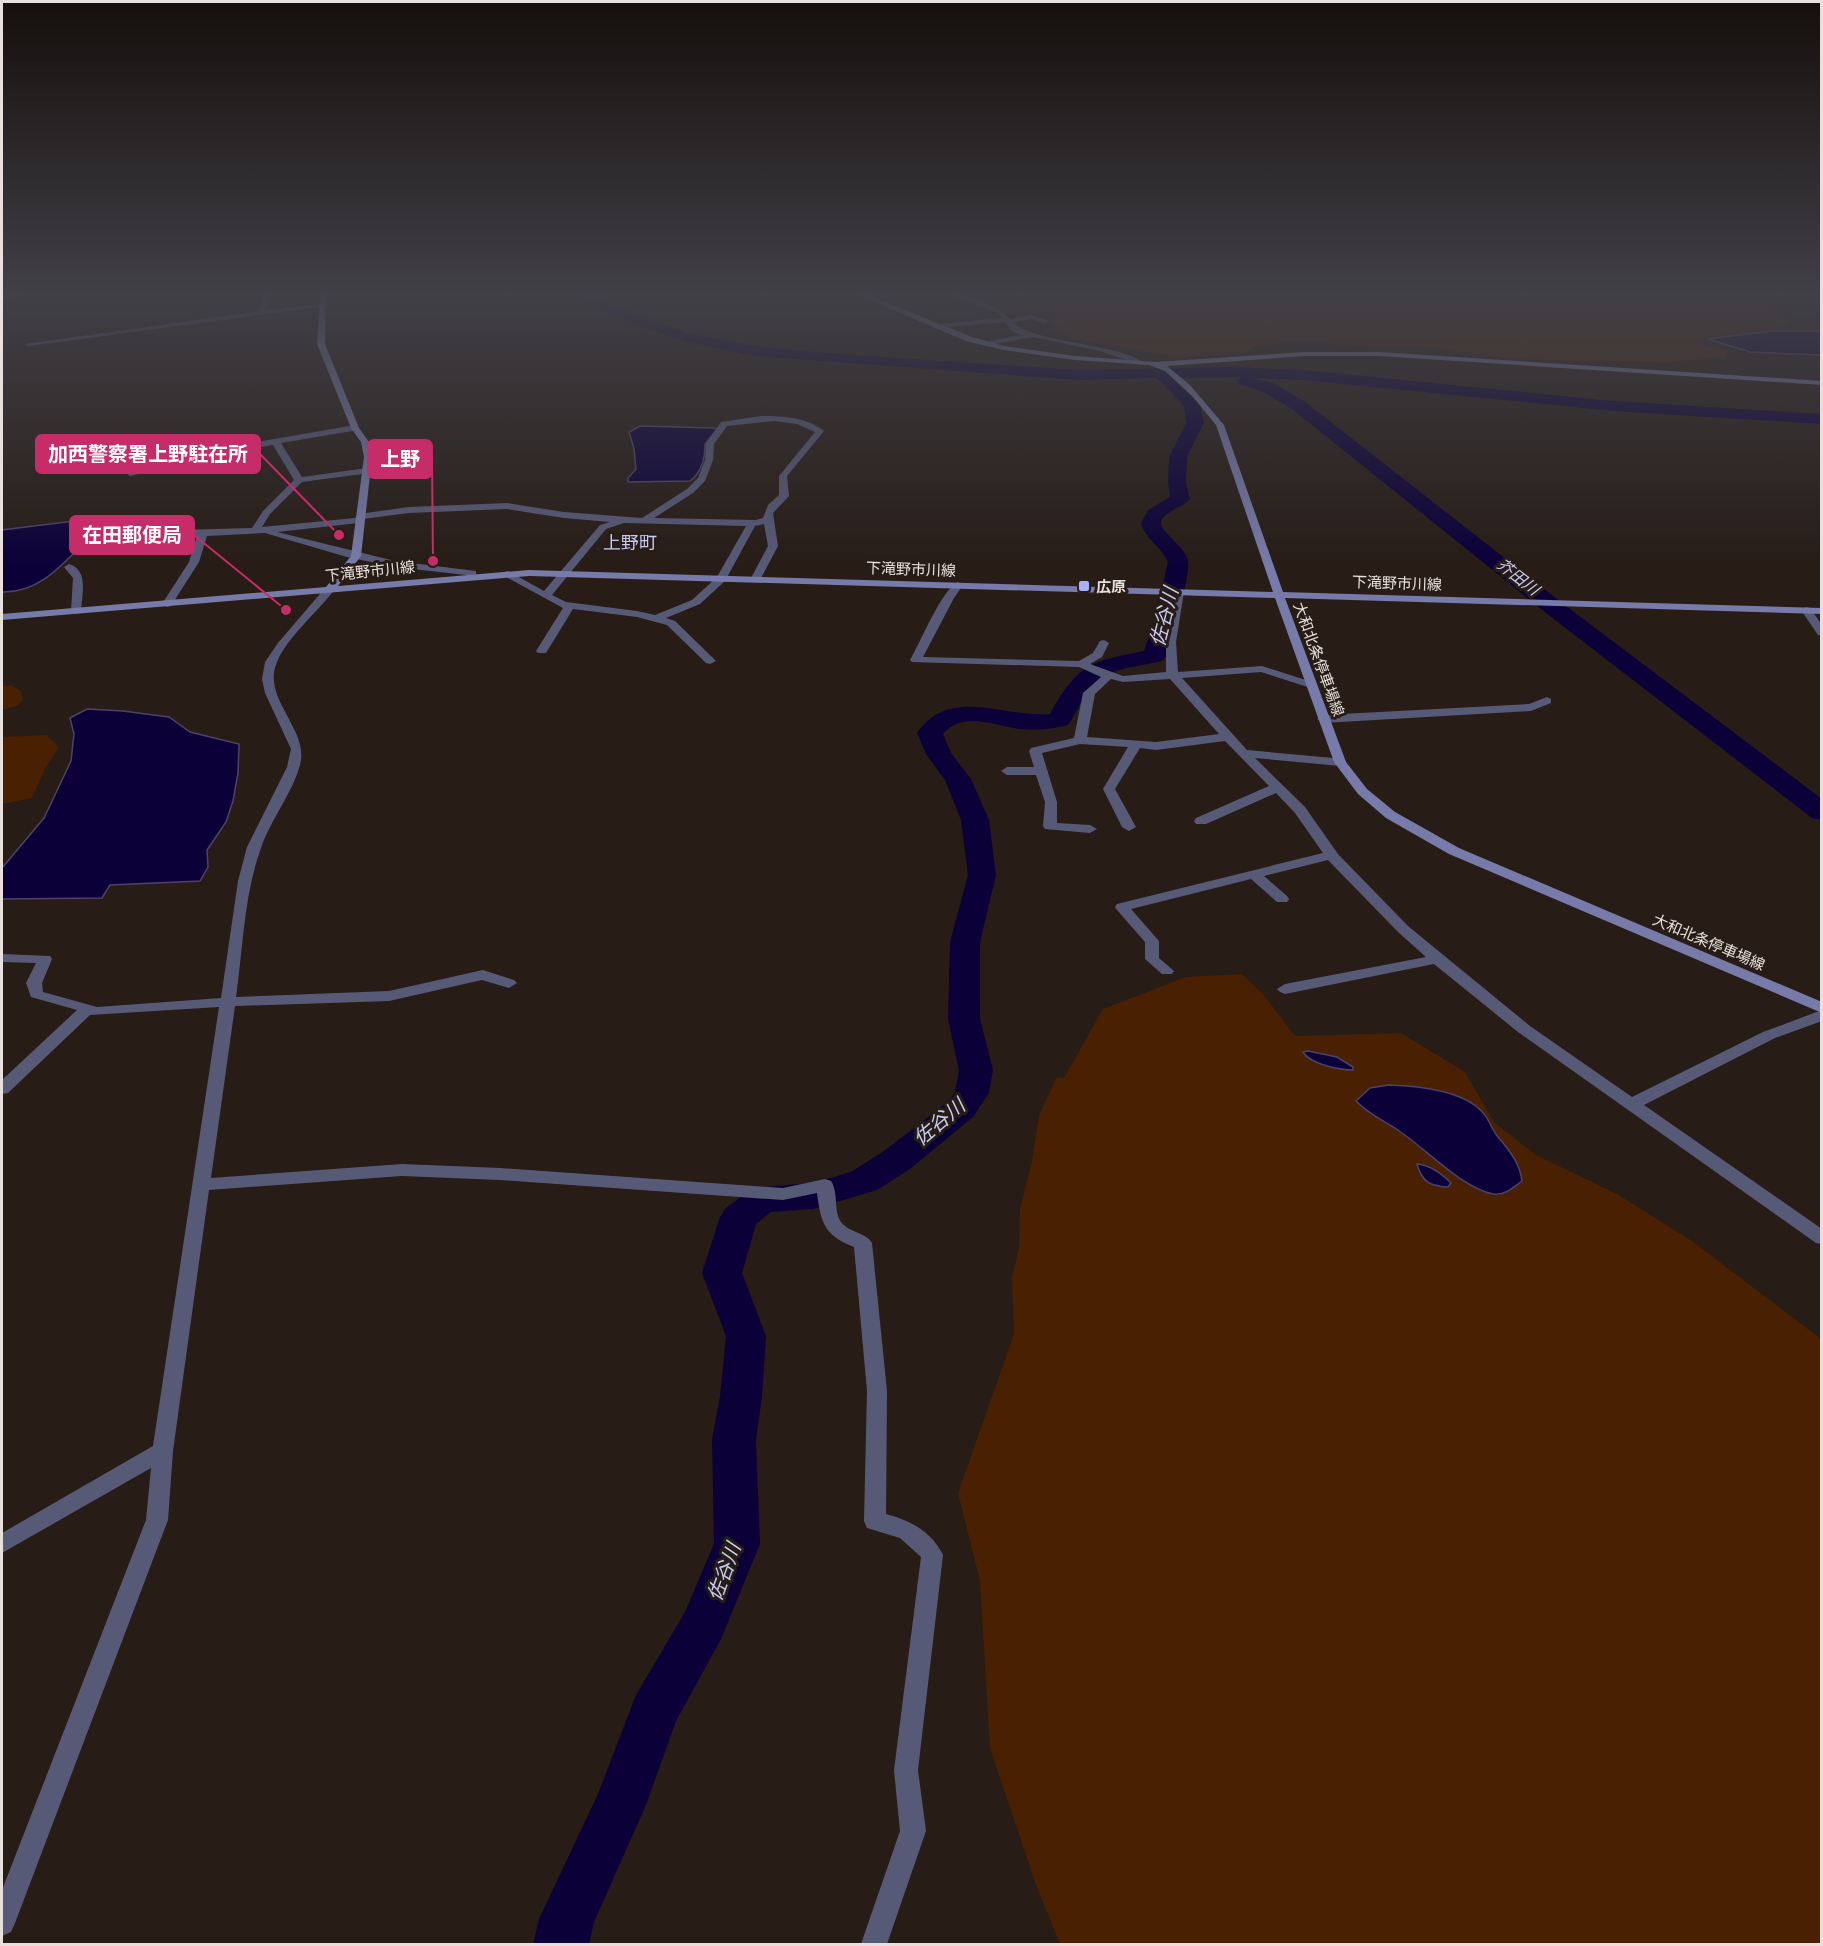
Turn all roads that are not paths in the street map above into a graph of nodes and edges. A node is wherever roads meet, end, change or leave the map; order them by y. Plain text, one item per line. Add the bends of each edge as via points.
1 (338, 385) edge
2 (1185, 385) edge
3 (355, 428) junction
4 (276, 442) junction
5 (366, 471) junction
6 (130, 473) dead end
7 (299, 480) junction
8 (359, 518) junction
9 (109, 519) dead end
10 (623, 520) junction
11 (766, 520) junction
12 (643, 521) junction
13 (752, 523) junction
14 (261, 529) junction
15 (203, 532) junction
16 (356, 556) junction
17 (69, 567) dead end
18 (504, 573) junction
19 (565, 574) junction
20 (471, 576) junction
21 (721, 579) junction
22 (755, 580) junction
23 (958, 585) junction
24 (329, 590) junction
25 (1177, 592) junction
26 (546, 595) junction
27 (1279, 595) junction
28 (167, 604) junction
29 (570, 606) junction
30 (1806, 610) junction
31 (76, 611) junction
32 (1821, 611) edge
33 (2, 617) edge
34 (658, 618) junction
35 (1821, 633) edge
36 (1104, 644) dead end
37 (542, 651) dead end
38 (710, 661) dead end
39 (1080, 664) junction
40 (1172, 674) junction
41 (1108, 676) junction
42 (1311, 685) junction
43 (1547, 701) dead end
44 (1323, 718) junction
45 (1228, 737) junction
46 (1080, 740) junction
47 (1136, 745) junction
48 (1244, 753) junction
49 (1340, 762) junction
50 (1007, 771) dead end
51 (1040, 771) junction
52 (1278, 787) junction
53 (1201, 821) dead end
54 (1129, 827) dead end
55 (1090, 829) dead end
56 (1331, 855) junction
57 (1253, 873) junction
58 (1282, 899) dead end
59 (2, 958) edge
60 (1437, 959) junction
61 (1167, 971) dead end
62 (509, 983) dead end
63 (1285, 989) dead end
64 (227, 1003) junction
65 (1821, 1008) edge
66 (88, 1009) junction
67 (1821, 1015) edge
68 (2, 1089) edge
69 (1630, 1105) junction
70 (202, 1185) junction
71 (1821, 1238) edge
72 (164, 1450) junction
73 (2, 1544) edge
74 (2, 1923) edge
75 (874, 1944) edge

1 - 3 main road
2 - 27 main road, 大和北条停車場線 via 1220,424
3 - 4 street
3 - 5 main road via 365,442
4 - 6 street
4 - 7 street
5 - 7 street
5 - 8 main road
7 - 14 street via 266,513
8 - 10 street via 418,509 507,506
8 - 14 street
8 - 16 main road
9 - 15 street via 118,518 119,524 139,529
10 - 12 street
10 - 19 street via 603,527
11 - 12 street via 770,509 784,496 783,476 820,431 809,423 765,420 724,424 710,444 702,479
11 - 13 street
11 - 22 street via 773,546
12 - 13 street
13 - 21 street
14 - 15 street
14 - 16 street
15 - 28 street via 194,562
16 - 20 street via 472,573
16 - 24 main road
17 - 31 street via 78,578
18 - 19 main road, 下滝野市川線
18 - 20 main road, 下滝野市川線
18 - 26 street
19 - 21 main road, 下滝野市川線
19 - 26 street
20 - 24 main road, 下滝野市川線
21 - 22 main road, 下滝野市川線
21 - 34 street via 696,602
22 - 23 main road, 下滝野市川線
23 - 25 main road, 下滝野市川線
23 - 39 street via 916,660
24 - 28 main road, 下滝野市川線
24 - 64 street via 271,662 271,693 297,749 294,767 254,847 244,881
25 - 27 main road, 下滝野市川線
25 - 40 street
26 - 29 street
27 - 30 main road, 下滝野市川線
27 - 42 main road, 大和北条停車場線
28 - 31 main road, 下滝野市川線
29 - 34 street
29 - 37 street
30 - 32 main road, 下滝野市川線
30 - 35 street
31 - 33 main road, 下滝野市川線
34 - 38 street via 671,623
36 - 39 street via 1098,655
39 - 41 street
40 - 41 street via 1123,679
40 - 42 street via 1262,669
40 - 45 street
41 - 46 street via 1089,693
42 - 44 main road, 大和北条停車場線
43 - 44 street via 1531,707
44 - 49 main road, 大和北条停車場線
45 - 47 street
45 - 48 street
46 - 47 street
46 - 51 street via 1035,751
47 - 54 street via 1109,789
48 - 49 street
48 - 52 street
49 - 65 main road, 大和北条停車場線 via 1374,804 1436,842
50 - 51 street
51 - 55 street via 1051,802 1050,826
52 - 53 street
52 - 56 street via 1300,810
56 - 57 street
56 - 60 street via 1403,930
57 - 58 street
57 - 61 street via 1122,908 1152,941 1152,959
59 - 66 street via 45,958 34,983 36,994
60 - 63 street
60 - 69 street via 1524,1029
62 - 64 street via 483,975 389,996
64 - 66 street via 96,1012
64 - 70 street
66 - 68 street
67 - 69 street via 1769,1035
69 - 71 street
70 - 72 street
70 - 75 street via 402,1170 783,1194 825,1185 831,1224 843,1236 862,1242 877,1391 875,1521 896,1524 921,1540 932,1554 906,1770 913,1831
72 - 73 street
72 - 74 street via 157,1520

